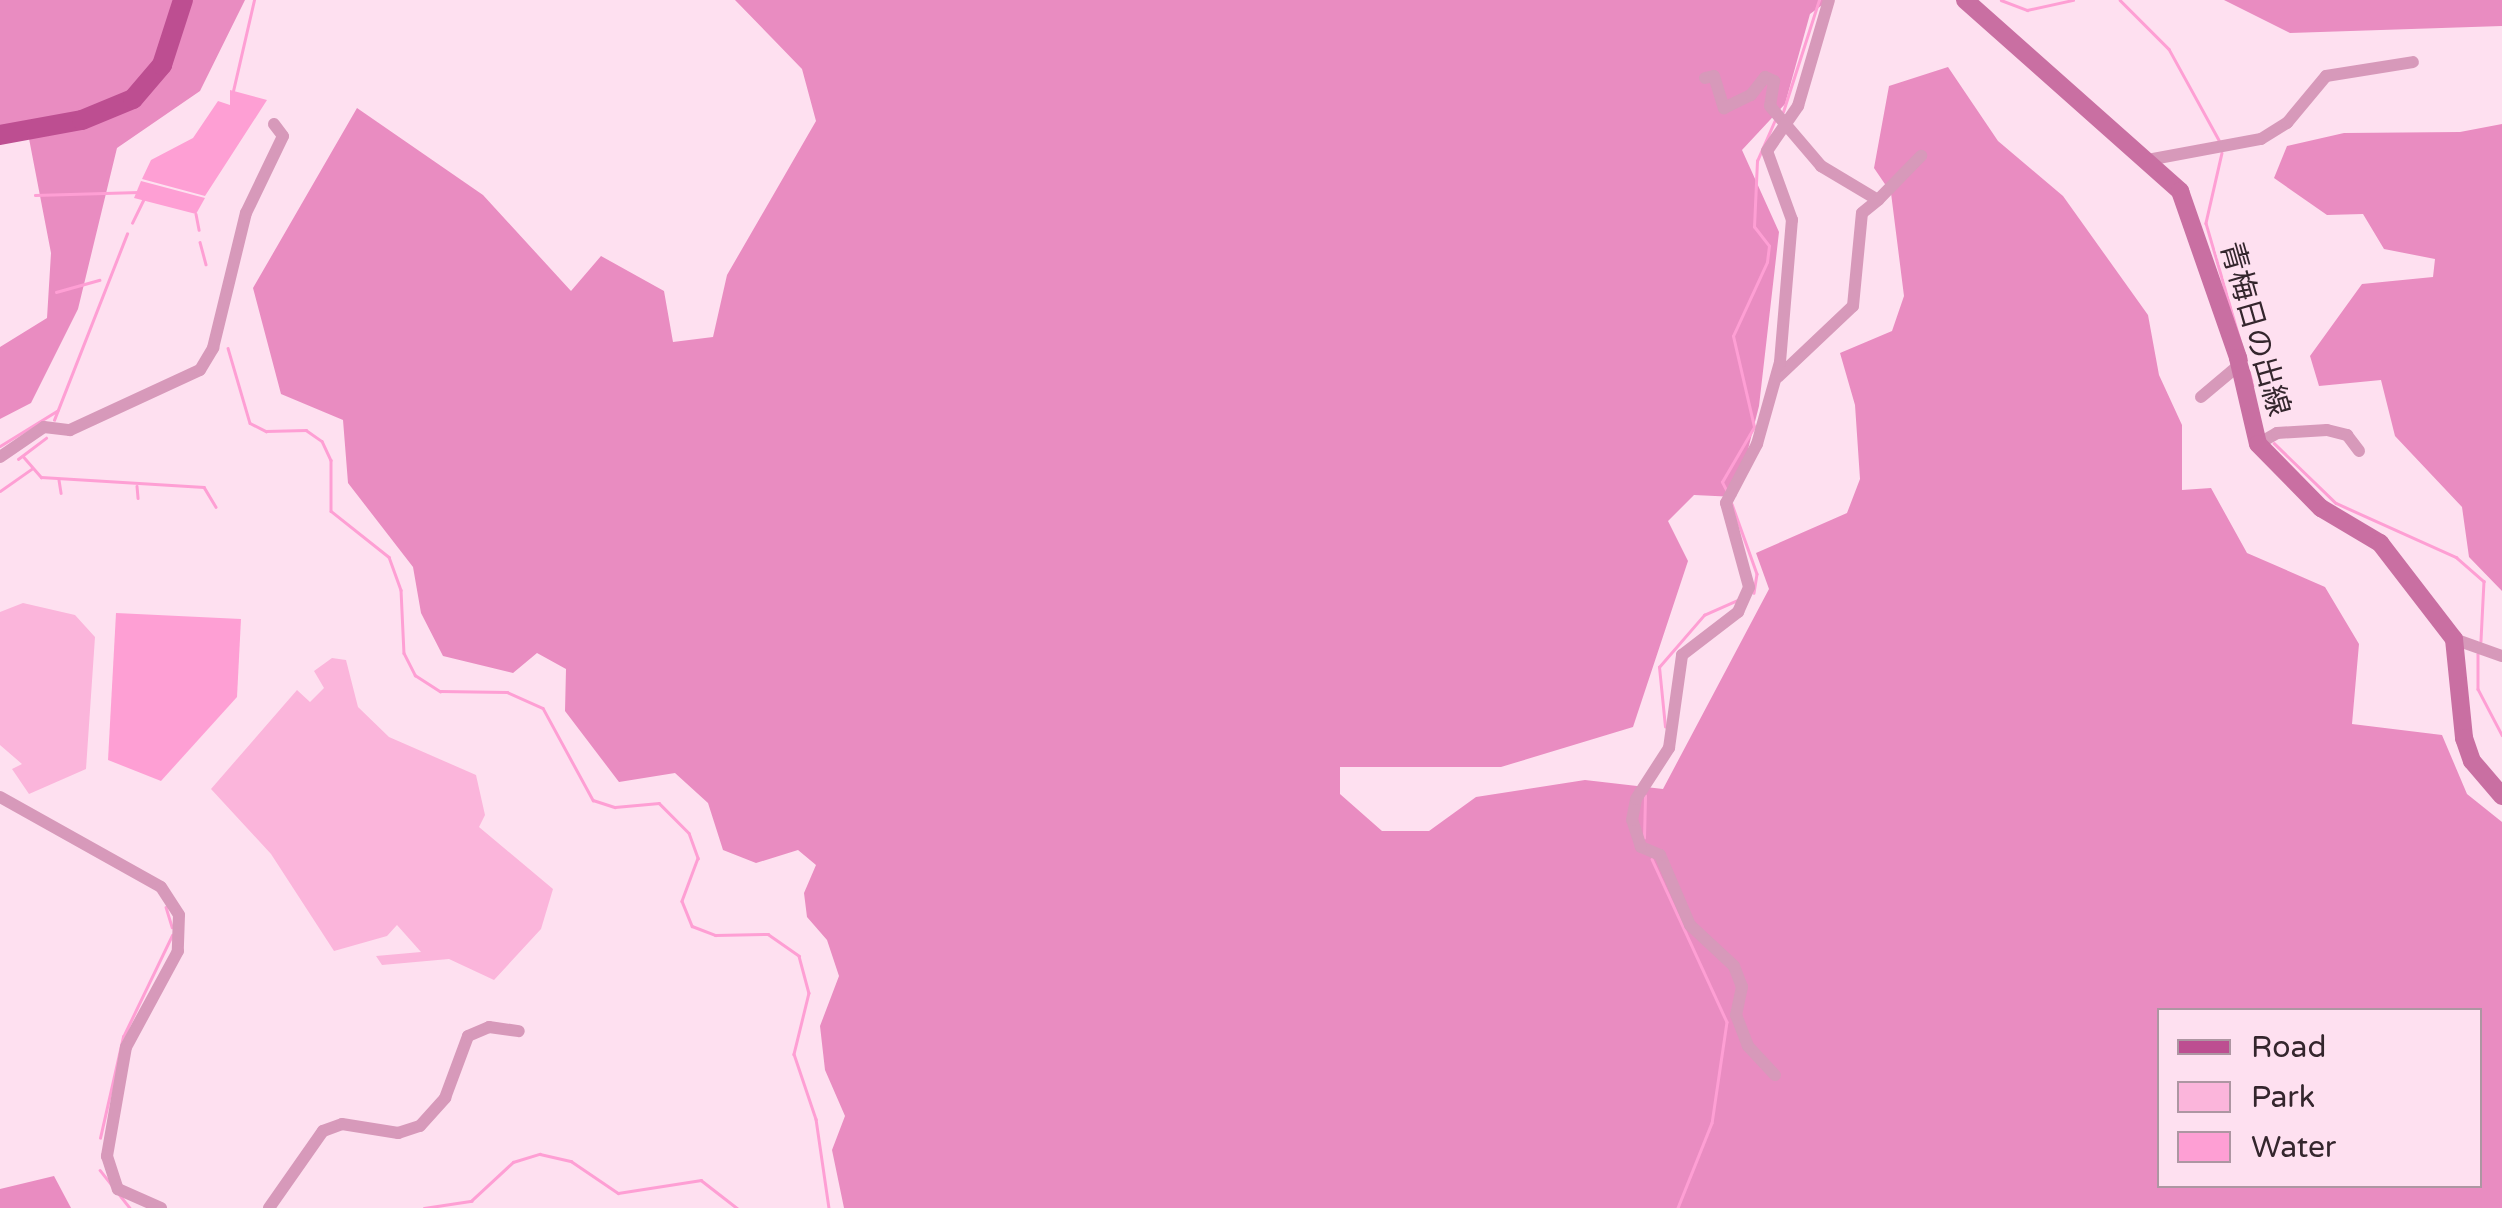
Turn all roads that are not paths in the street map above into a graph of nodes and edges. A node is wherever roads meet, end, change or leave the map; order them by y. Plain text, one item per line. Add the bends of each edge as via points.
1 (183, 0) edge
2 (1829, 0) edge
3 (1964, 0) edge
4 (2412, 62) dead end
5 (1705, 78) dead end
6 (1787, 120) junction
7 (274, 124) dead end
8 (0, 134) edge
9 (1921, 156) dead end
10 (2153, 159) junction
11 (1878, 200) junction
12 (2239, 365) junction
13 (1773, 382) junction
14 (2201, 397) dead end
15 (2266, 439) junction
16 (2359, 451) dead end
17 (0, 456) edge
18 (2472, 642) junction
19 (2502, 656) edge
20 (2502, 796) edge
21 (0, 797) edge
22 (519, 1031) dead end
23 (1775, 1075) dead end
24 (161, 1208) edge
25 (269, 1208) edge

1 - 8 main road via 162,65 132,99 82,120
2 - 6 street
3 - 10 main road, 青梅日の出線
4 - 10 street via 2326,76 2287,123 2222,151
5 - 6 street via 1714,76 1724,108 1751,95 1764,77 1774,81 1770,106
6 - 11 street via 1821,166
6 - 13 street via 1767,151 1792,210
7 - 17 street via 283,136 246,214 213,348 200,370 70,430 44,427
9 - 11 street
10 - 12 main road, 青梅日の出線 via 2191,214
11 - 13 street via 1860,226 1853,306
12 - 14 street
12 - 15 main road, 青梅日の出線
13 - 23 street via 1757,444 1726,503 1747,594 1738,612 1682,655 1668,748 1636,798 1632,820 1641,847 1660,855 1690,925 1734,966 1742,987 1736,1015 1748,1046
15 - 16 street via 2337,431
15 - 18 main road, 青梅日の出線 via 2321,508 2380,542
18 - 19 street
18 - 20 main road via 2464,738 2472,760
21 - 24 street via 160,887 179,915 178,950 126,1047 106,1156 110,1177 126,1196
22 - 25 street via 489,1026 468,1036 445,1098 420,1126 398,1134 342,1124 323,1131

